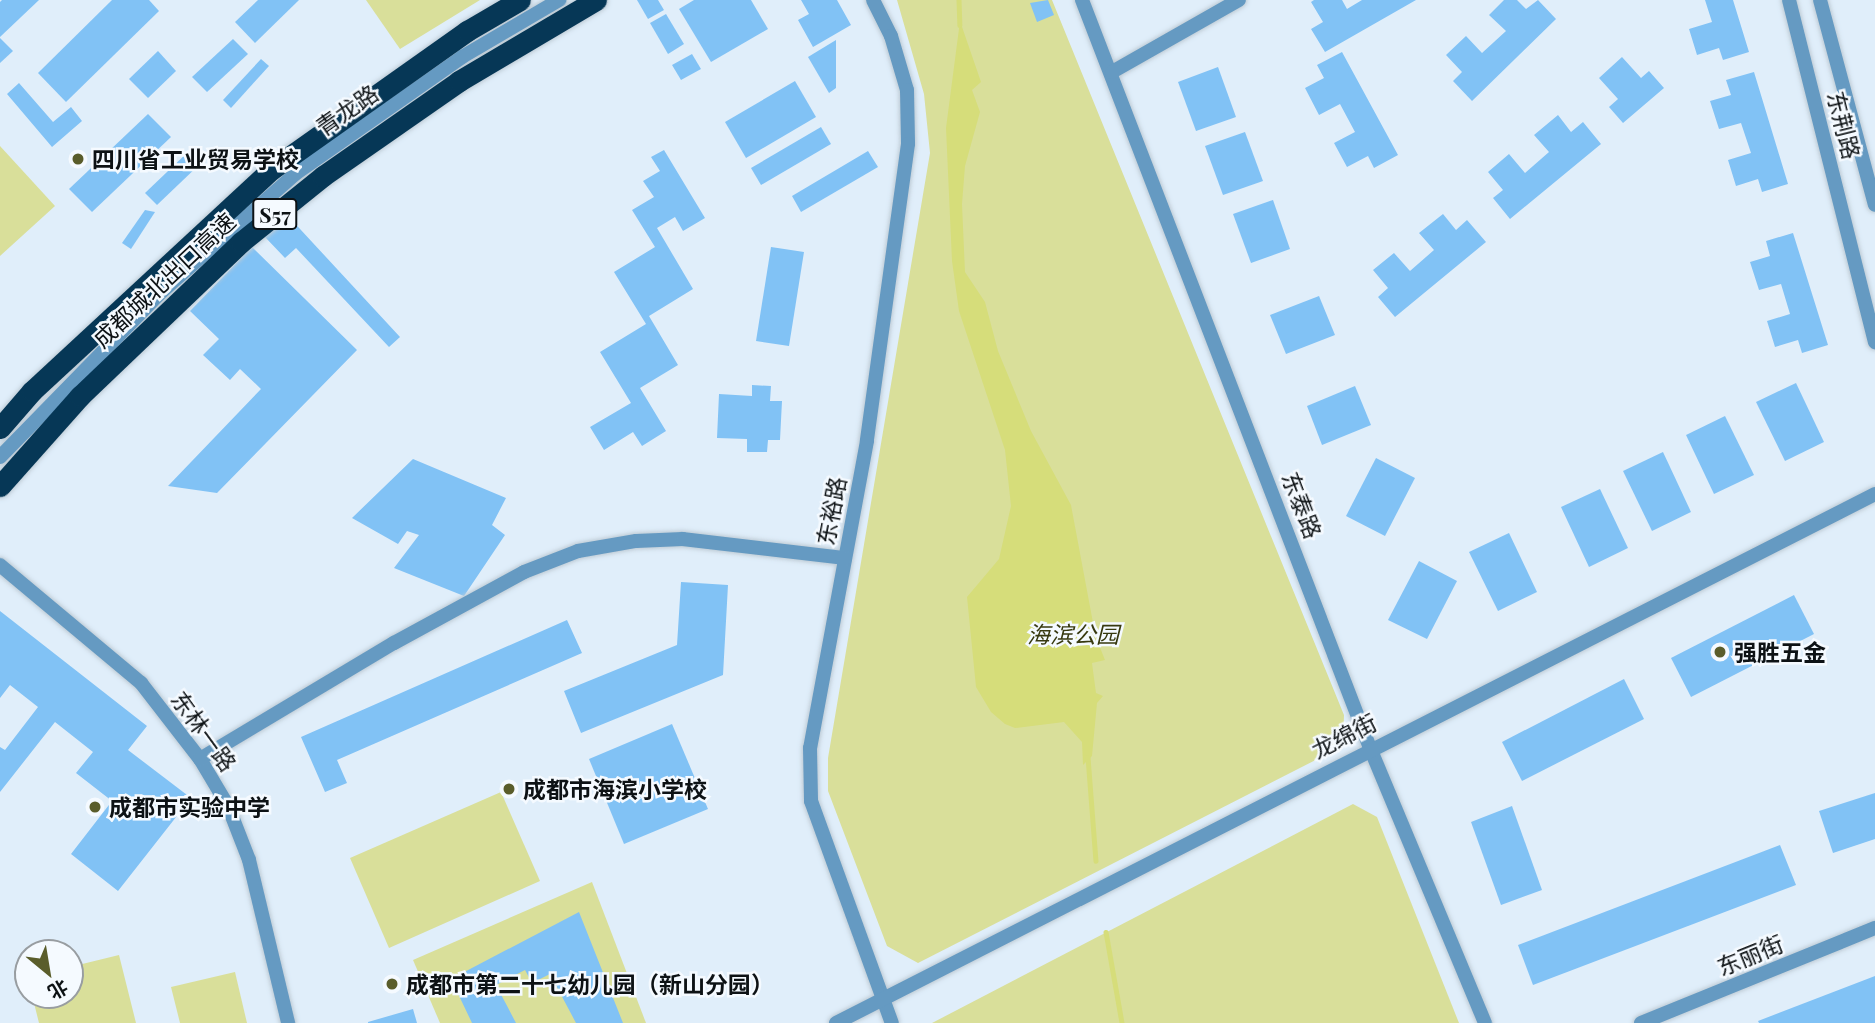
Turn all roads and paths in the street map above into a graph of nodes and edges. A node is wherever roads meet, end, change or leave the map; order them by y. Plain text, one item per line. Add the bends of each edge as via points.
1 (520, 0) edge
2 (559, 0) edge
3 (596, 0) edge
4 (873, 0) edge
5 (1082, 0) edge
6 (1239, 0) edge
7 (1789, 0) edge
8 (1820, 0) edge
9 (1112, 72) junction
10 (1875, 205) edge
11 (1875, 342) edge
12 (0, 428) edge
13 (0, 457) edge
14 (0, 486) edge
15 (1875, 494) edge
16 (845, 558) junction
17 (0, 565) edge
18 (1370, 748) junction
19 (200, 759) junction
20 (1875, 928) edge
21 (883, 999) junction
22 (288, 1023) edge
23 (836, 1023) edge
24 (892, 1023) edge
25 (1485, 1023) edge
26 (1641, 1023) edge

1 - 12 highway, 成都城北出口高速 / S57 via 467,31 272,169 32,391
2 - 13 street, 青龙路 via 462,57 295,174 159,295
3 - 14 highway, 成都城北出口高速 / S57 via 459,81 323,176 241,242 80,396
4 - 16 street, 东裕路 via 891,36 907,90 908,144 867,441
5 - 9 street, 东泰路
6 - 9 street
7 - 11 street, 东荆路
8 - 10 street, 东荆路
9 - 18 street, 东泰路
15 - 18 street, 龙绵街
16 - 19 street via 683,539 578,551 524,572 394,643
16 - 21 street, 东裕路 via 810,748 811,801
17 - 19 street, 东林一路 via 141,683
18 - 21 street, 龙绵街
18 - 25 street, 东泰路
19 - 22 street, 东林一路 via 228,806 249,860
20 - 26 street, 东丽街
21 - 23 street, 龙绵街
21 - 24 street, 东裕路

